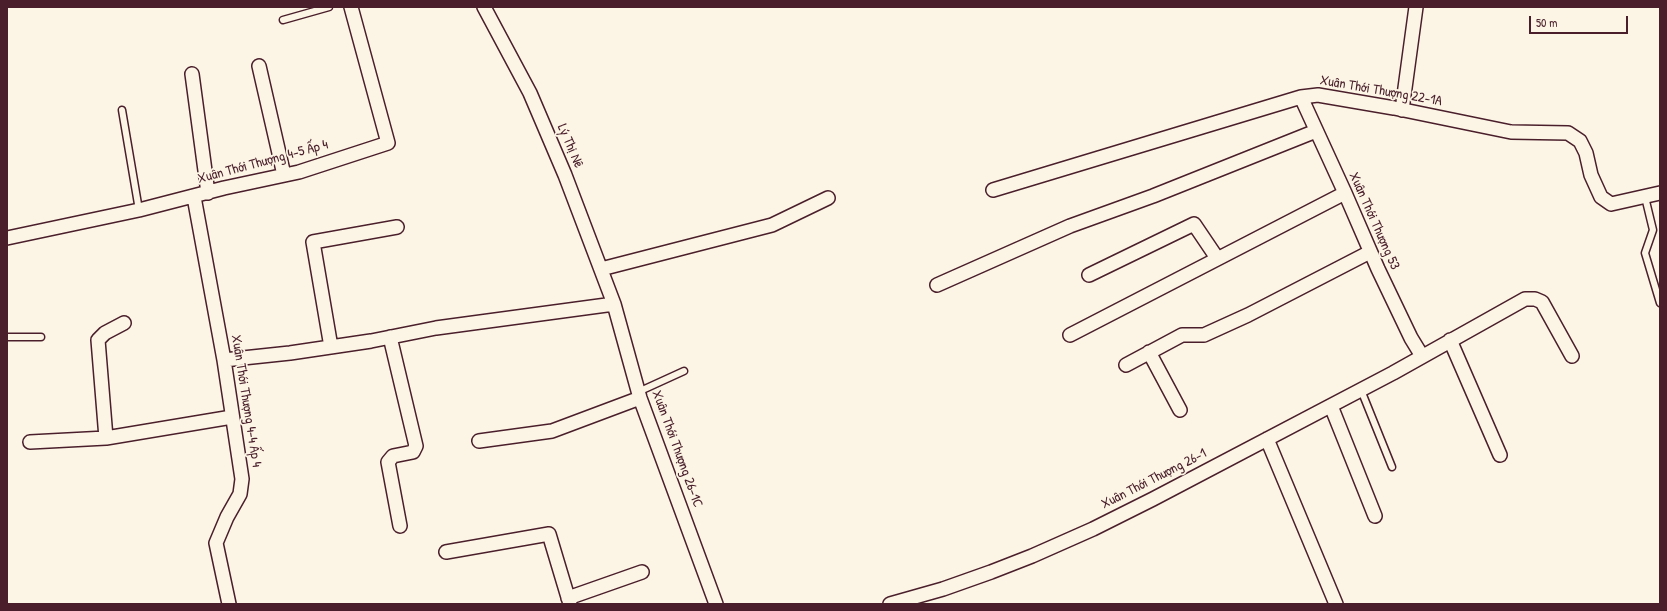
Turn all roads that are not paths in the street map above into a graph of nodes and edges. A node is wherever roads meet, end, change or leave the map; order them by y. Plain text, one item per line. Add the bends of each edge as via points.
1 (329, 7) edge
2 (351, 7) edge
3 (484, 7) edge
4 (1416, 7) edge
5 (283, 20) dead end
6 (259, 66) dead end
7 (192, 74) dead end
8 (1301, 97) junction
9 (122, 110) dead end
10 (1402, 110) junction
11 (1316, 131) junction
12 (284, 175) junction
13 (993, 190) dead end
14 (208, 193) junction
15 (1345, 193) junction
16 (1660, 193) edge
17 (194, 197) junction
18 (1645, 197) junction
19 (828, 198) dead end
20 (139, 210) junction
21 (397, 227) dead end
22 (7, 238) edge
23 (1370, 252) junction
24 (1217, 258) junction
25 (601, 269) junction
26 (1089, 275) dead end
27 (937, 285) dead end
28 (1660, 303) edge
29 (614, 304) junction
30 (124, 323) dead end
31 (1070, 335) dead end
32 (7, 337) edge
33 (41, 337) dead end
34 (390, 337) junction
35 (1450, 340) junction
36 (331, 347) junction
37 (1150, 352) junction
38 (1422, 356) junction
39 (1572, 356) dead end
40 (224, 360) junction
41 (1126, 365) dead end
42 (684, 371) dead end
43 (1361, 390) junction
44 (639, 395) junction
45 (1331, 406) junction
46 (1180, 410) dead end
47 (232, 417) junction
48 (106, 438) junction
49 (1267, 439) junction
50 (479, 441) dead end
51 (30, 442) dead end
52 (1500, 455) dead end
53 (1392, 466) dead end
54 (1375, 516) dead end
55 (400, 526) dead end
56 (446, 552) dead end
57 (642, 572) dead end
58 (569, 601) edge
59 (229, 604) edge
60 (716, 604) edge
61 (890, 604) edge
62 (1336, 604) edge

1 - 5 lane
2 - 12 street, Xuân Thới Thượng 4-5 Ấp 4 via 388,143
3 - 25 street, Lý Thị Nê via 530,93
4 - 10 street
6 - 12 street
7 - 14 street
8 - 10 street, Xuân Thới Thượng 22-1A via 1318,95
8 - 11 street, Xuân Thới Thượng 53
8 - 13 street, Xuân Thới Thượng 22-1A
9 - 20 lane
10 - 18 street, Xuân Thới Thượng 22-1A via 1510,132 1568,133 1580,141 1601,197 1611,204
11 - 15 street, Xuân Thới Thượng 53
11 - 27 street via 1070,226
12 - 14 street, Xuân Thới Thượng 4-5 Ấp 4
14 - 17 street, Xuân Thới Thượng 4-5 Ấp 4
15 - 23 street, Xuân Thới Thượng 53
15 - 24 street
16 - 18 street, Xuân Thới Thượng 22-1A
17 - 20 street, Xuân Thới Thượng 4-5 Ấp 4
17 - 40 street, Xuân Thới Thượng 4-4 Ấp 4
18 - 28 lane via 1653,230 1645,253
19 - 25 street via 772,225
20 - 22 street, Xuân Thới Thượng 4-5 Ấp 4
21 - 36 street via 313,242
23 - 37 street via 1204,335 1182,335
23 - 38 street, Xuân Thới Thượng 53
24 - 26 street via 1194,224
24 - 31 street
25 - 29 street, Lý Thị Nê
29 - 34 street via 436,328
29 - 44 street, Xuân Thới Thượng 26-1C
30 - 48 street via 105,333 98,340
32 - 33 lane
34 - 36 street
34 - 55 street via 416,446 413,452 393,456 388,462
35 - 38 street, Xuân Thới Thượng 26-1
35 - 39 street, Xuân Thới Thượng 26-1 via 1525,299 1535,299 1542,302
35 - 52 street
36 - 40 street
37 - 41 street
37 - 46 street
38 - 43 street, Xuân Thới Thượng 26-1
40 - 47 street, Xuân Thới Thượng 4-4 Ấp 4
42 - 44 lane
43 - 45 street, Xuân Thới Thượng 26-1
43 - 53 lane
44 - 50 street via 552,431
44 - 60 street, Xuân Thới Thượng 26-1C
45 - 49 street, Xuân Thới Thượng 26-1
45 - 54 street
47 - 48 street
47 - 59 street, Xuân Thới Thượng 4-4 Ấp 4 via 242,479 240,494 216,543
48 - 51 street
49 - 61 street, Xuân Thới Thượng 26-1 via 1153,500 1032,556 943,589
49 - 62 street
56 - 58 street via 549,534
57 - 58 street

